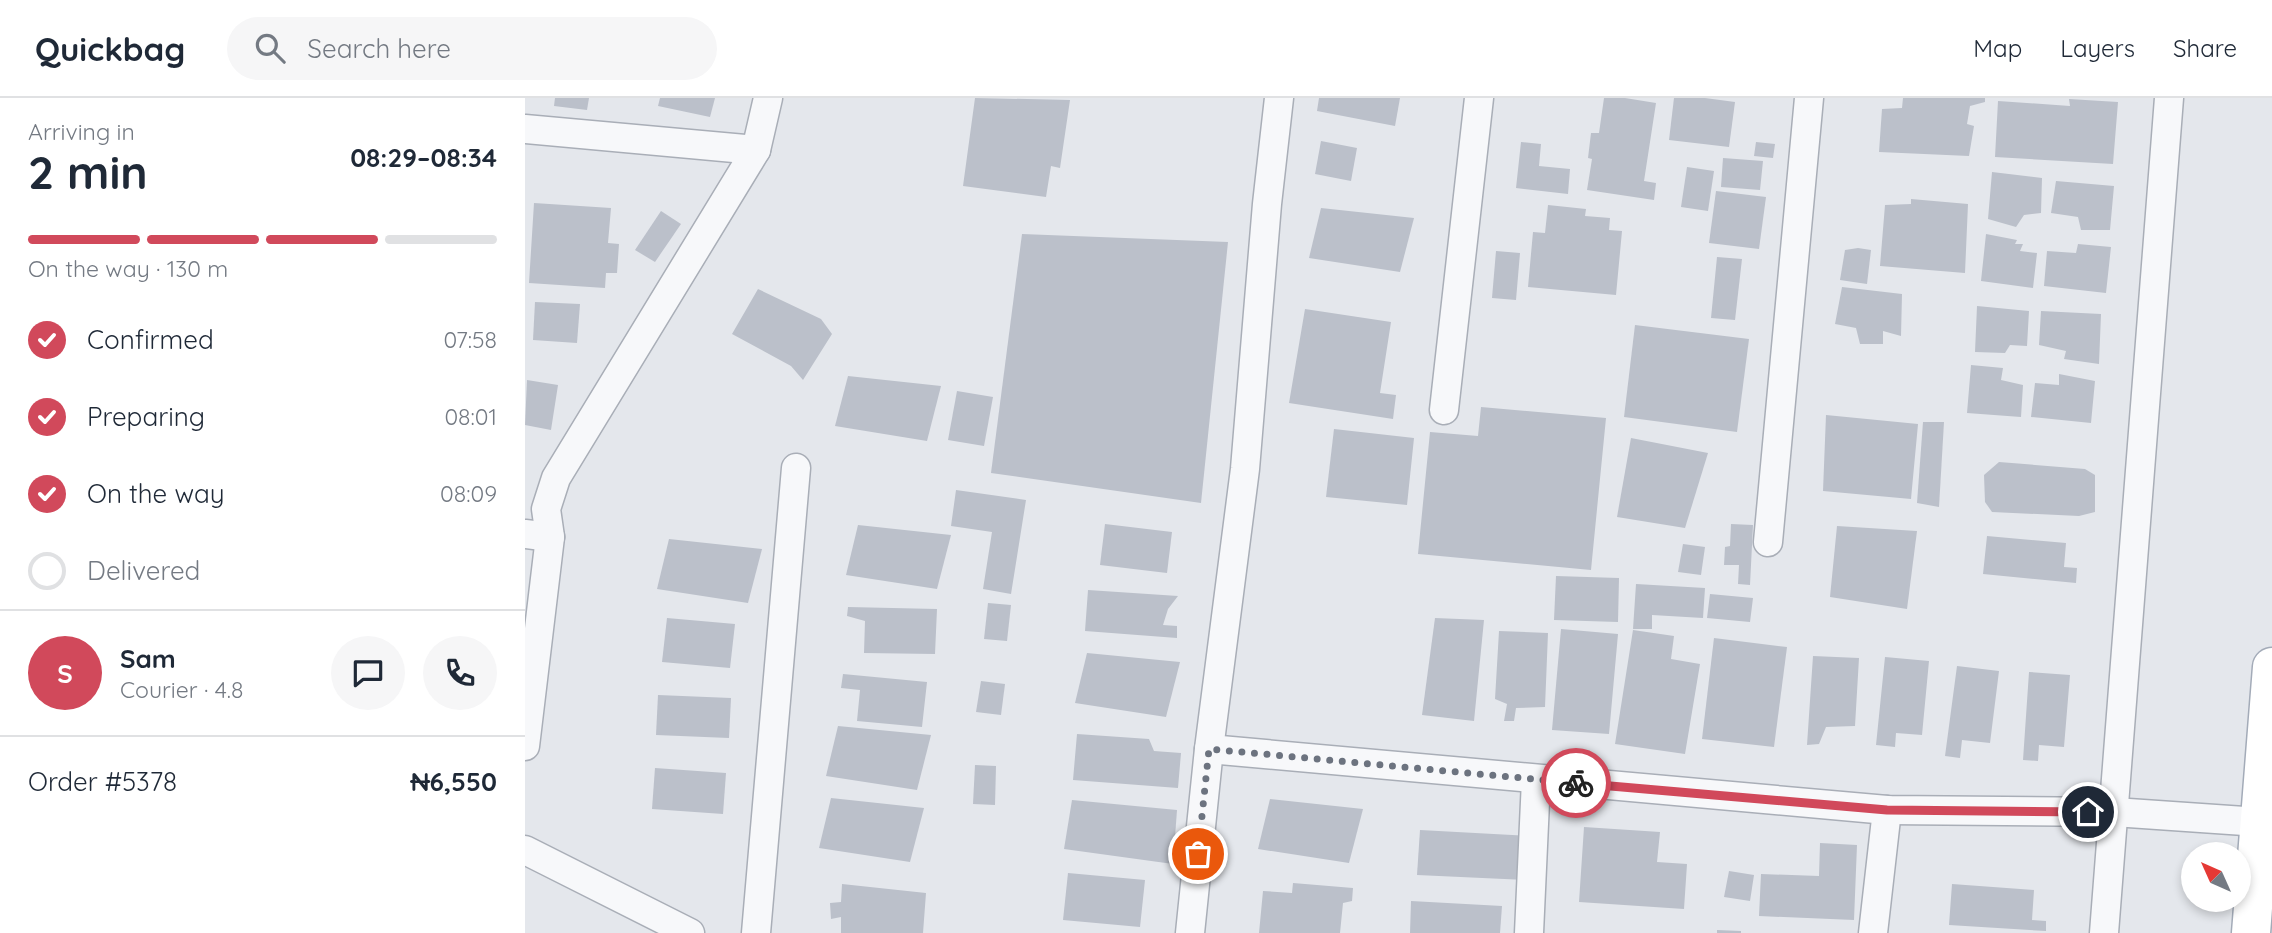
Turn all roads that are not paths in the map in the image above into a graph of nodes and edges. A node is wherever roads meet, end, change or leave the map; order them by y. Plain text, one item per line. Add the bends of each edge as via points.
1 (768, 98) edge
2 (1279, 98) edge
3 (1479, 98) edge
4 (1809, 98) edge
5 (2169, 98) edge
6 (525, 129) edge
7 (756, 150) junction
8 (1444, 410) dead end
9 (796, 468) dead end
10 (537, 536) edge
11 (1768, 542) dead end
12 (2272, 667) edge
13 (525, 746) edge
14 (1209, 749) junction
15 (1536, 780) junction
16 (1887, 810) junction
17 (2114, 812) junction
18 (2259, 822) junction
19 (525, 849) edge
20 (690, 933) edge
21 (756, 933) edge
22 (1190, 933) edge
23 (1529, 933) edge
24 (1874, 933) edge
25 (2104, 933) edge
26 (2252, 933) edge

1 - 7 street
2 - 14 street via 1245,469
3 - 8 street
4 - 11 street
5 - 17 street
6 - 7 street
7 - 10 street via 556,478
9 - 21 street
10 - 13 street
12 - 18 main road
14 - 15 street
14 - 22 street
15 - 16 street
15 - 23 street
16 - 17 street
16 - 24 street
17 - 18 street
17 - 25 street
18 - 26 main road
19 - 20 street

